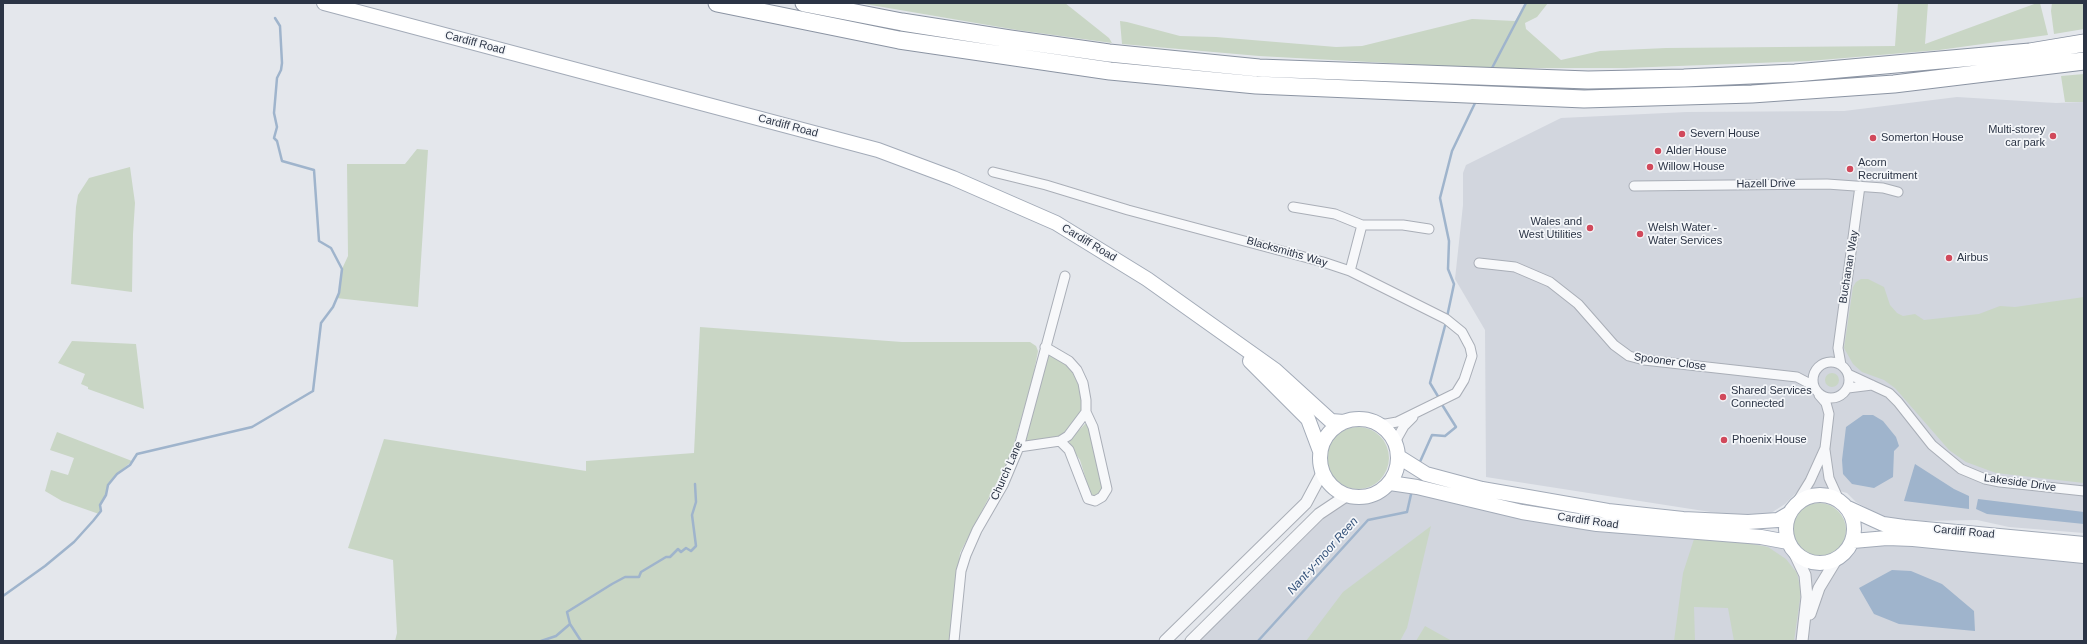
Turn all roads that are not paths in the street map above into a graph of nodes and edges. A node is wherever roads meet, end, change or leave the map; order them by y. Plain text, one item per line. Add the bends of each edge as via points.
1 (324, 3) edge
2 (717, 3) edge
3 (804, 3) edge
4 (2084, 35) edge
5 (2084, 43) edge
6 (1973, 58) junction
7 (2084, 61) edge
8 (2084, 69) edge
9 (1936, 80) junction
10 (993, 172) dead end
11 (1634, 186) dead end
12 (1860, 186) junction
13 (1898, 192) dead end
14 (1293, 207) dead end
15 (1362, 225) junction
16 (1429, 229) dead end
17 (1479, 263) dead end
18 (1350, 271) junction
19 (1065, 276) dead end
20 (1219, 329) junction
21 (1045, 347) junction
22 (1838, 348) junction
23 (1822, 364) junction
24 (1841, 365) junction
25 (1814, 372) junction
26 (1848, 374) junction
27 (1797, 377) junction
28 (1873, 385) junction
29 (1814, 386) junction
30 (1848, 388) junction
31 (1820, 395) junction
32 (1836, 398) junction
33 (1086, 412) junction
34 (1417, 413) junction
35 (1829, 414) junction
36 (1344, 422) junction
37 (1380, 425) junction
38 (1060, 441) junction
39 (1395, 442) junction
40 (1019, 447) junction
41 (1825, 448) junction
42 (1320, 451) junction
43 (1398, 457) junction
44 (1322, 473) junction
45 (1390, 483) junction
46 (2084, 491) edge
47 (1346, 496) junction
48 (1843, 504) junction
49 (1792, 510) junction
50 (1853, 541) junction
51 (2084, 544) edge
52 (1791, 546) junction
53 (2084, 556) edge
54 (1836, 560) junction
55 (1803, 638) edge
56 (954, 641) edge
57 (1165, 641) edge
58 (1191, 641) edge

1 - 20 main road, Cardiff Road via 885,152 1056,223 1147,279
2 - 9 highway via 899,40 1114,71 1256,86 1584,99 1752,94
3 - 6 highway via 956,31 1113,53 1259,68 1588,80 1795,73
4 - 6 highway
5 - 6 highway
7 - 9 highway
8 - 9 highway
10 - 18 street, Blacksmiths Way
11 - 12 street, Hazell Drive
12 - 13 street, Hazell Drive
12 - 22 street, Buchanan Way
14 - 15 street via 1335,214
15 - 16 street via 1403,225
15 - 18 street
17 - 27 street, Spooner Close via 1515,267 1550,282 1575,301 1614,345 1629,356 1644,360
18 - 34 street, Blacksmiths Way via 1435,313 1462,332 1470,347 1470,368 1456,393
19 - 21 street, Church Lane
20 - 36 main road, Cardiff Road via 1275,370 1331,421
20 - 42 main road, Cardiff Road via 1308,419
21 - 33 street via 1068,361 1077,370 1083,383
21 - 40 street, Church Lane
22 - 23 street via 1833,357
22 - 24 street, Buchanan Way
23 - 24 street via 1835,362
23 - 25 street
24 - 26 street, Buchanan Way
25 - 27 street, Spooner Close
25 - 29 street
26 - 28 street, Lakeside Drive
26 - 30 street
27 - 29 street, Spooner Close
28 - 30 street
28 - 46 street, Lakeside Drive via 1889,393 1932,444 1960,469 2000,482
29 - 31 street
30 - 32 street
31 - 32 street via 1825,398
31 - 35 street
32 - 35 street
33 - 38 street via 1068,436
33 - 38 street via 1093,426 1107,489 1102,497 1095,501 1088,499 1069,450
34 - 37 street, Blacksmiths Way via 1397,422
34 - 39 street, Blacksmiths Way via 1404,426
35 - 41 street
36 - 37 main road via 1356,419
36 - 42 main road via 1333,428 1324,438
37 - 39 main road via 1389,432
38 - 40 street
39 - 43 main road
40 - 56 street, Church Lane via 966,555 961,571
41 - 48 street via 1829,478
41 - 49 street via 1810,481
42 - 44 main road
43 - 45 main road via 1397,470
43 - 49 main road, Cardiff Road via 1426,474 1482,489 1608,511 1683,519 1748,522 1778,520
44 - 47 main road via 1332,487
44 - 57 street via 1306,504
45 - 47 main road via 1380,492 1367,497
45 - 52 main road, Cardiff Road via 1417,486 1522,512 1598,524 1761,536
47 - 58 street via 1319,514
48 - 49 main road, Cardiff Road via 1831,496 1819,495 1806,498
48 - 50 main road via 1853,518
48 - 51 main road, Cardiff Road via 1883,524
49 - 52 main road via 1786,525
50 - 53 main road, Cardiff Road via 1913,539
50 - 54 main road via 1848,550
52 - 54 main road, Cardiff Road via 1807,561 1820,564
52 - 55 street via 1805,575 1807,598
54 - 55 street via 1819,588

